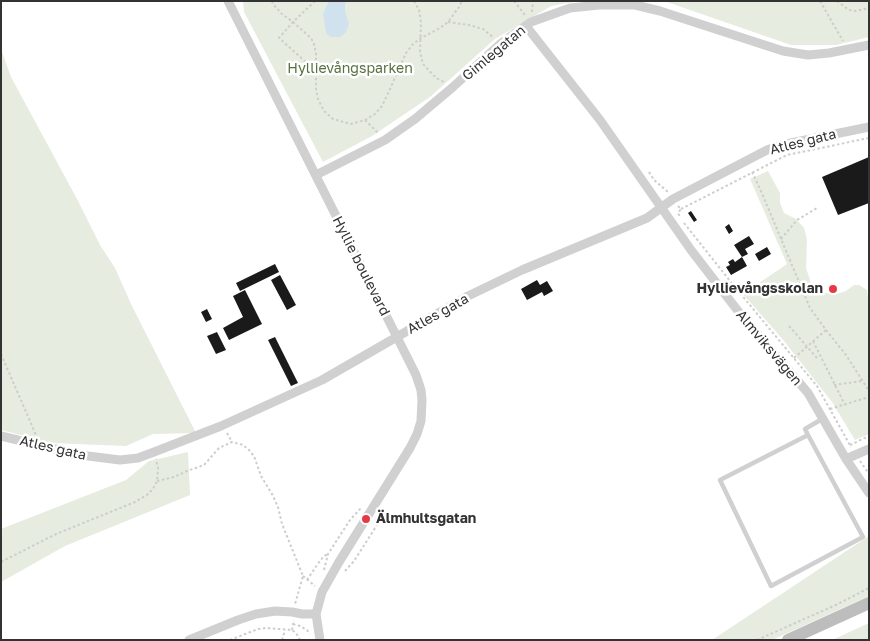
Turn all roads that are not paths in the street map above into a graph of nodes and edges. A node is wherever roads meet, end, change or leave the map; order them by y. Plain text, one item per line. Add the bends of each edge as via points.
1 (228, 1) edge
2 (526, 26) junction
3 (869, 45) edge
4 (869, 127) edge
5 (316, 175) junction
6 (662, 208) junction
7 (397, 336) junction
8 (822, 419) junction
9 (808, 435) junction
10 (1, 436) edge
11 (869, 449) edge
12 (846, 459) junction
13 (869, 493) edge
14 (869, 603) edge
15 (316, 614) junction
16 (315, 638) edge
17 (189, 640) edge
18 (788, 640) edge

1 - 5 street, Hyllie boulevard
2 - 3 street, Gimlegatan via 570,8 635,5 783,52 829,54
2 - 5 street, Gimlegatan via 500,44 415,119 385,140
2 - 6 street, Almviksvägen via 600,120
4 - 6 street, Atles gata via 767,150
5 - 7 street, Hyllie boulevard
6 - 7 street, Atles gata via 647,218 468,296
6 - 8 street, Almviksvägen via 738,311 808,393
7 - 10 street, Atles gata via 322,380 222,426 138,458 120,460 80,455
7 - 15 street, Hyllie boulevard via 421,390 421,421 410,448 322,592
8 - 9 lane via 805,429
8 - 12 street, Almviksvägen
9 - 9 lane via 862,537 771,586 720,480
11 - 12 street
12 - 13 street, Almviksvägen
14 - 18 main road
15 - 16 street, Hyllie boulevard
15 - 17 street via 275,611 256,614

